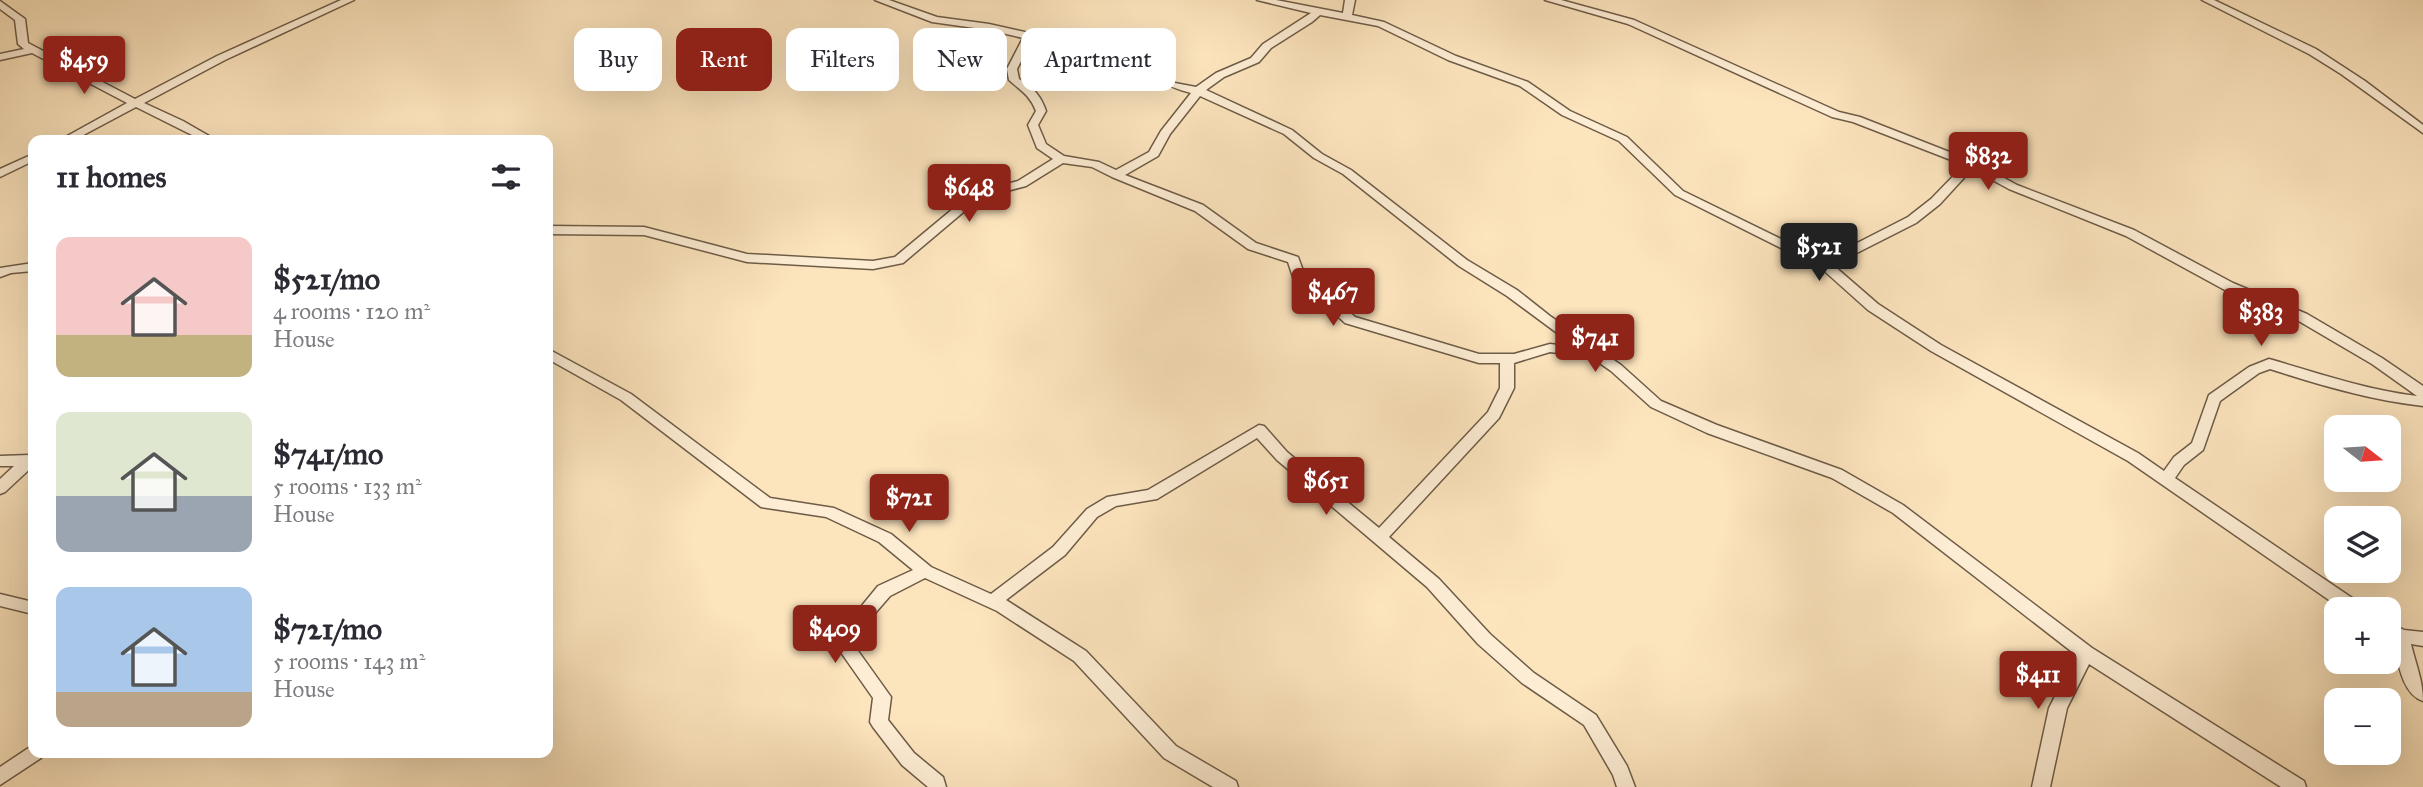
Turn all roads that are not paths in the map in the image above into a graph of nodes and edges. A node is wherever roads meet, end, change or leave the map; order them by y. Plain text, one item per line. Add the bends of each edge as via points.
1 (349, 0) edge
2 (880, 0) edge
3 (1262, 0) edge
4 (1350, 0) edge
5 (1550, 0) edge
6 (2207, 0) edge
7 (0, 4) edge
8 (1318, 11) junction
9 (1347, 17) junction
10 (1021, 35) edge
11 (33, 50) junction
12 (1021, 51) edge
13 (0, 57) edge
14 (1021, 84) edge
15 (1176, 86) edge
16 (1032, 91) edge
17 (1198, 91) junction
18 (139, 104) junction
19 (2423, 130) edge
20 (76, 135) edge
21 (199, 135) edge
22 (1061, 159) junction
23 (28, 160) edge
24 (1971, 164) junction
25 (0, 174) edge
26 (1116, 175) junction
27 (553, 230) edge
28 (1825, 265) junction
29 (28, 267) edge
30 (0, 273) edge
31 (1594, 353) junction
32 (553, 356) edge
33 (1507, 359) junction
34 (2423, 393) edge
35 (2423, 401) edge
36 (28, 460) edge
37 (0, 461) edge
38 (28, 463) edge
39 (2166, 479) junction
40 (0, 488) edge
41 (1380, 537) junction
42 (925, 571) junction
43 (2338, 597) edge
44 (0, 600) edge
45 (993, 601) junction
46 (28, 607) edge
47 (2401, 634) edge
48 (2423, 639) edge
49 (2401, 650) edge
50 (2086, 653) junction
51 (2423, 694) edge
52 (28, 757) edge
53 (0, 777) edge
54 (937, 787) edge
55 (1229, 787) edge
56 (1626, 787) edge
57 (2041, 787) edge
58 (2297, 787) edge

1 - 18 street via 220,58
2 - 10 street via 934,20
3 - 8 street
4 - 9 street
5 - 24 street via 1631,22 1836,115
6 - 19 street via 2348,72
7 - 11 street via 20,19 23,44
8 - 9 street
8 - 17 street via 1267,46 1255,60 1220,75
9 - 28 street via 1381,24 1452,58 1524,83 1566,113 1623,139 1679,193
11 - 13 street
11 - 18 street
12 - 14 street via 1012,69 1014,80
15 - 17 street
16 - 22 street via 1041,111 1033,125 1041,146
17 - 26 street via 1154,154
17 - 31 street via 1288,132 1463,263
18 - 20 street
18 - 21 street
22 - 26 street via 1095,164
22 - 27 street via 1021,184 976,195 899,260 873,265 747,258 644,232
23 - 25 street
24 - 28 street via 1913,220
24 - 34 street via 2012,187 2130,233 2228,286 2302,317
26 - 33 street via 1199,208 1252,246 1294,260 1302,286 1350,320 1479,358
28 - 39 street via 1873,307 1936,348
29 - 30 street
31 - 33 street via 1550,348
31 - 50 street via 1656,404 1837,474 1898,509
32 - 42 street via 625,397 766,503 830,512 885,538
33 - 41 street via 1507,388 1494,415
35 - 39 street via 2339,386 2269,364 2214,398 2198,446
36 - 37 street
38 - 40 street
39 - 43 street
41 - 45 street via 1282,456 1259,430 1152,495 1112,501 1092,513 1059,551
41 - 56 street via 1528,678 1590,720
42 - 45 street
42 - 54 street via 884,591 841,640 882,697 879,722
44 - 46 street
45 - 55 street via 1080,656 1170,752
47 - 48 street
49 - 51 street
50 - 57 street via 2058,708
50 - 58 street
52 - 53 street

